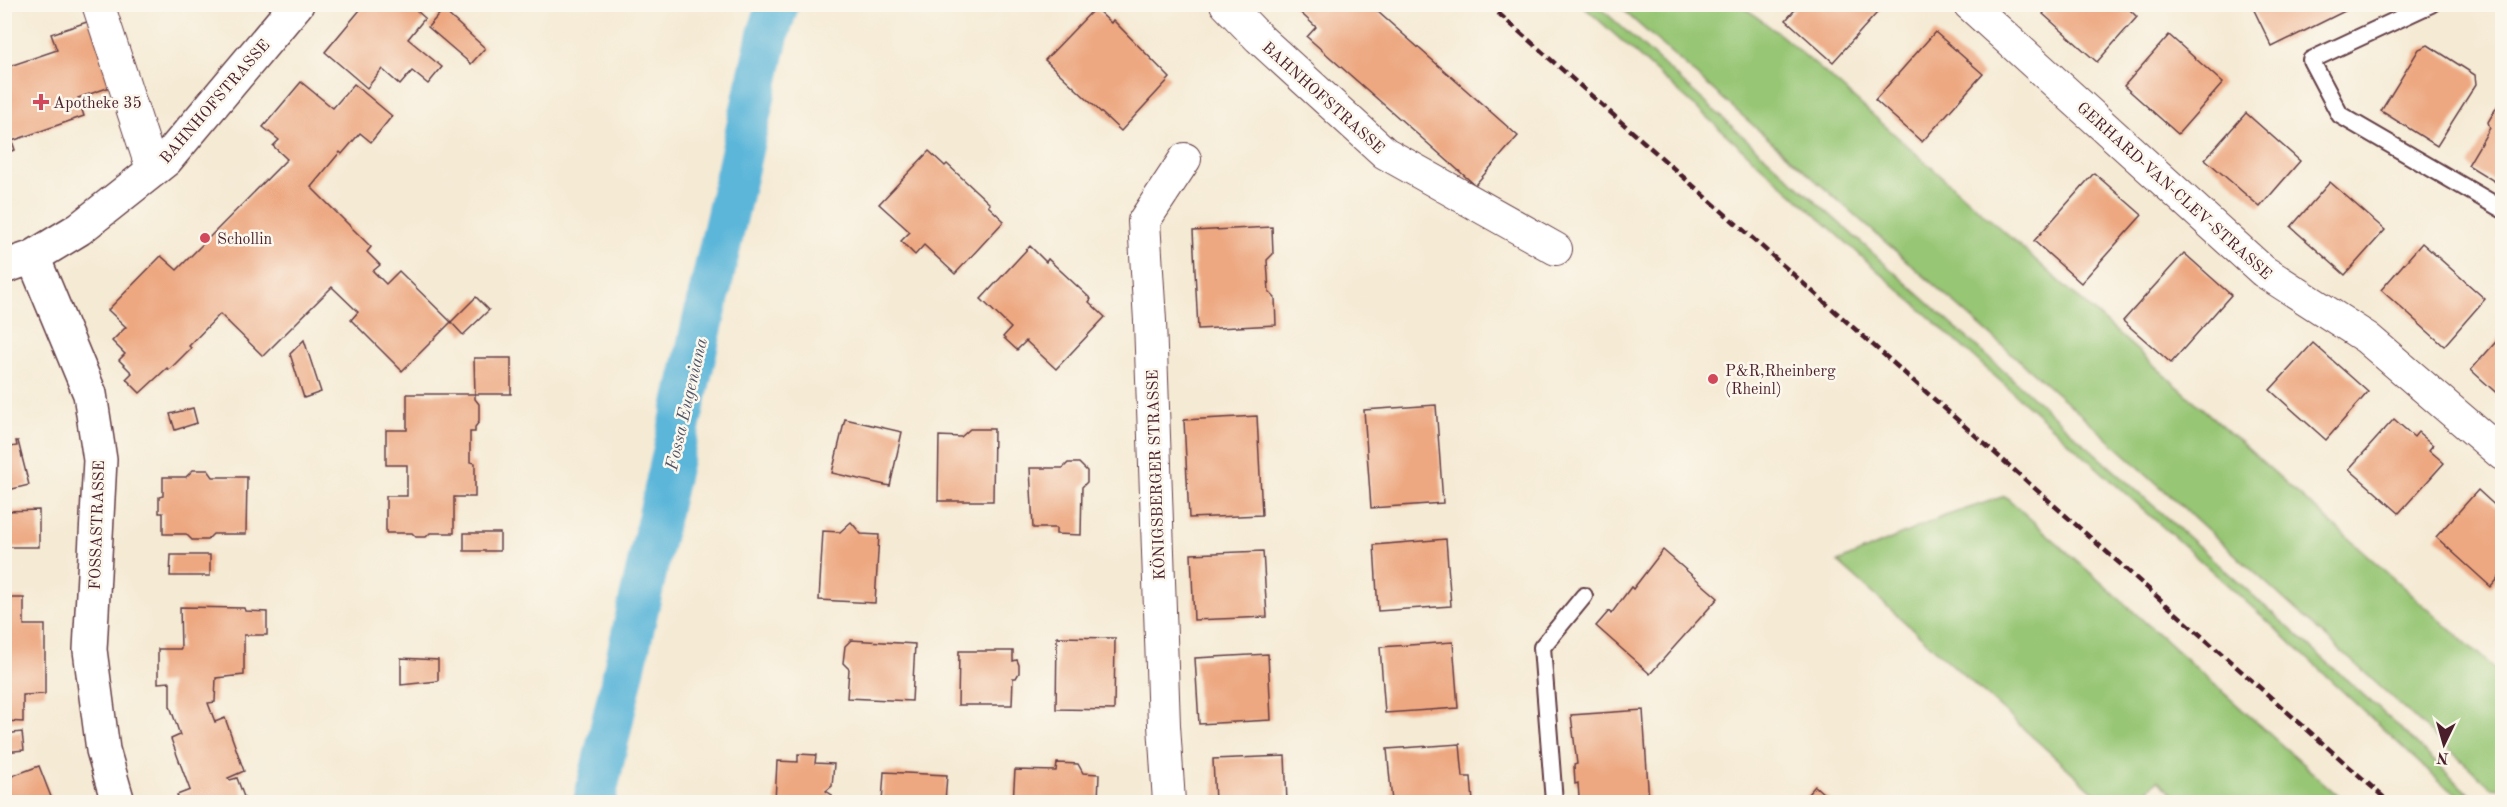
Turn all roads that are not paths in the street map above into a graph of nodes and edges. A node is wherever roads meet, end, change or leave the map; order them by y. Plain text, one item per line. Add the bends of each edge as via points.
1 (98, 4) edge
2 (297, 4) edge
3 (1226, 4) edge
4 (1969, 4) edge
5 (2431, 4) edge
6 (1185, 159) dead end
7 (153, 169) junction
8 (2502, 209) edge
9 (1556, 249) dead end
10 (19, 262) edge
11 (2502, 454) edge
12 (1584, 596) dead end
13 (118, 802) edge
14 (1169, 802) edge
15 (1554, 802) edge

1 - 7 street, BAHNHOFSTRASSE
2 - 7 street, BAHNHOFSTRASSE via 166,160
3 - 9 street, BAHNHOFSTRASSE via 1385,153
4 - 11 street, GERHARD-VAN-CLEV-STRASSE via 2263,271 2367,338
5 - 8 lane via 2311,60 2340,115
6 - 14 street, KÖNIGSBERGER STRASSE via 1144,221
7 - 10 street, BAHNHOFSTRASSE via 79,229
10 - 13 street, FOSSASTRASSE via 90,394 100,460 90,650 102,750
12 - 15 lane via 1542,647

